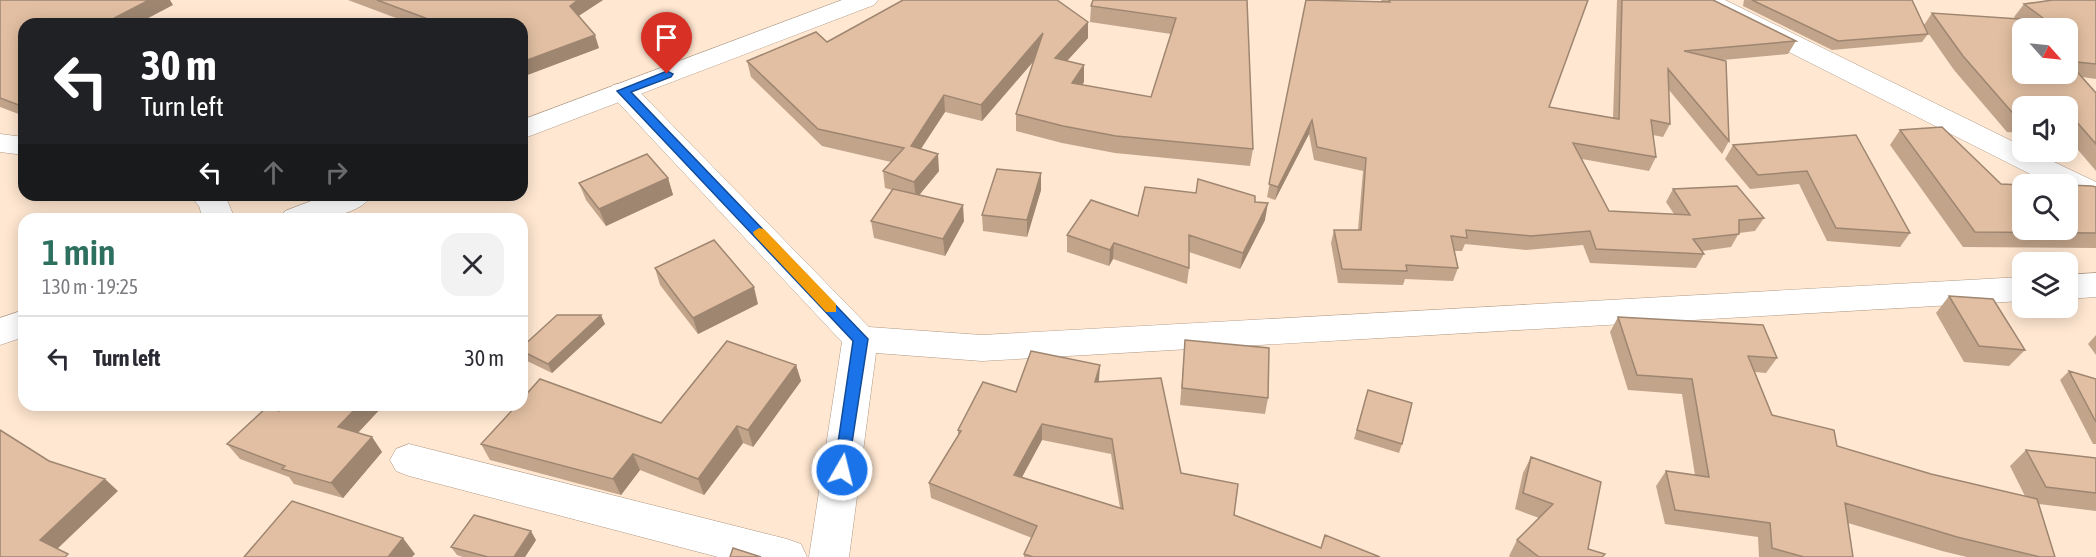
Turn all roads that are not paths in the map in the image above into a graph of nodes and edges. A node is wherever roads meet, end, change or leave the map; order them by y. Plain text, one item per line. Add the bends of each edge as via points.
1 (865, 0) edge
2 (1706, 0) edge
3 (623, 91) junction
4 (528, 128) edge
5 (0, 143) edge
6 (18, 145) edge
7 (2096, 195) edge
8 (342, 201) edge
9 (311, 213) edge
10 (2096, 285) edge
11 (2078, 286) edge
12 (2012, 290) edge
13 (18, 325) edge
14 (0, 332) edge
15 (860, 339) junction
16 (409, 460) dead end
17 (787, 557) edge
18 (829, 557) edge

1 - 3 street
2 - 7 street
3 - 4 street
3 - 15 street
5 - 6 street
8 - 9 street
10 - 11 street
12 - 15 street via 982,348
13 - 14 street
15 - 18 street
16 - 17 street

